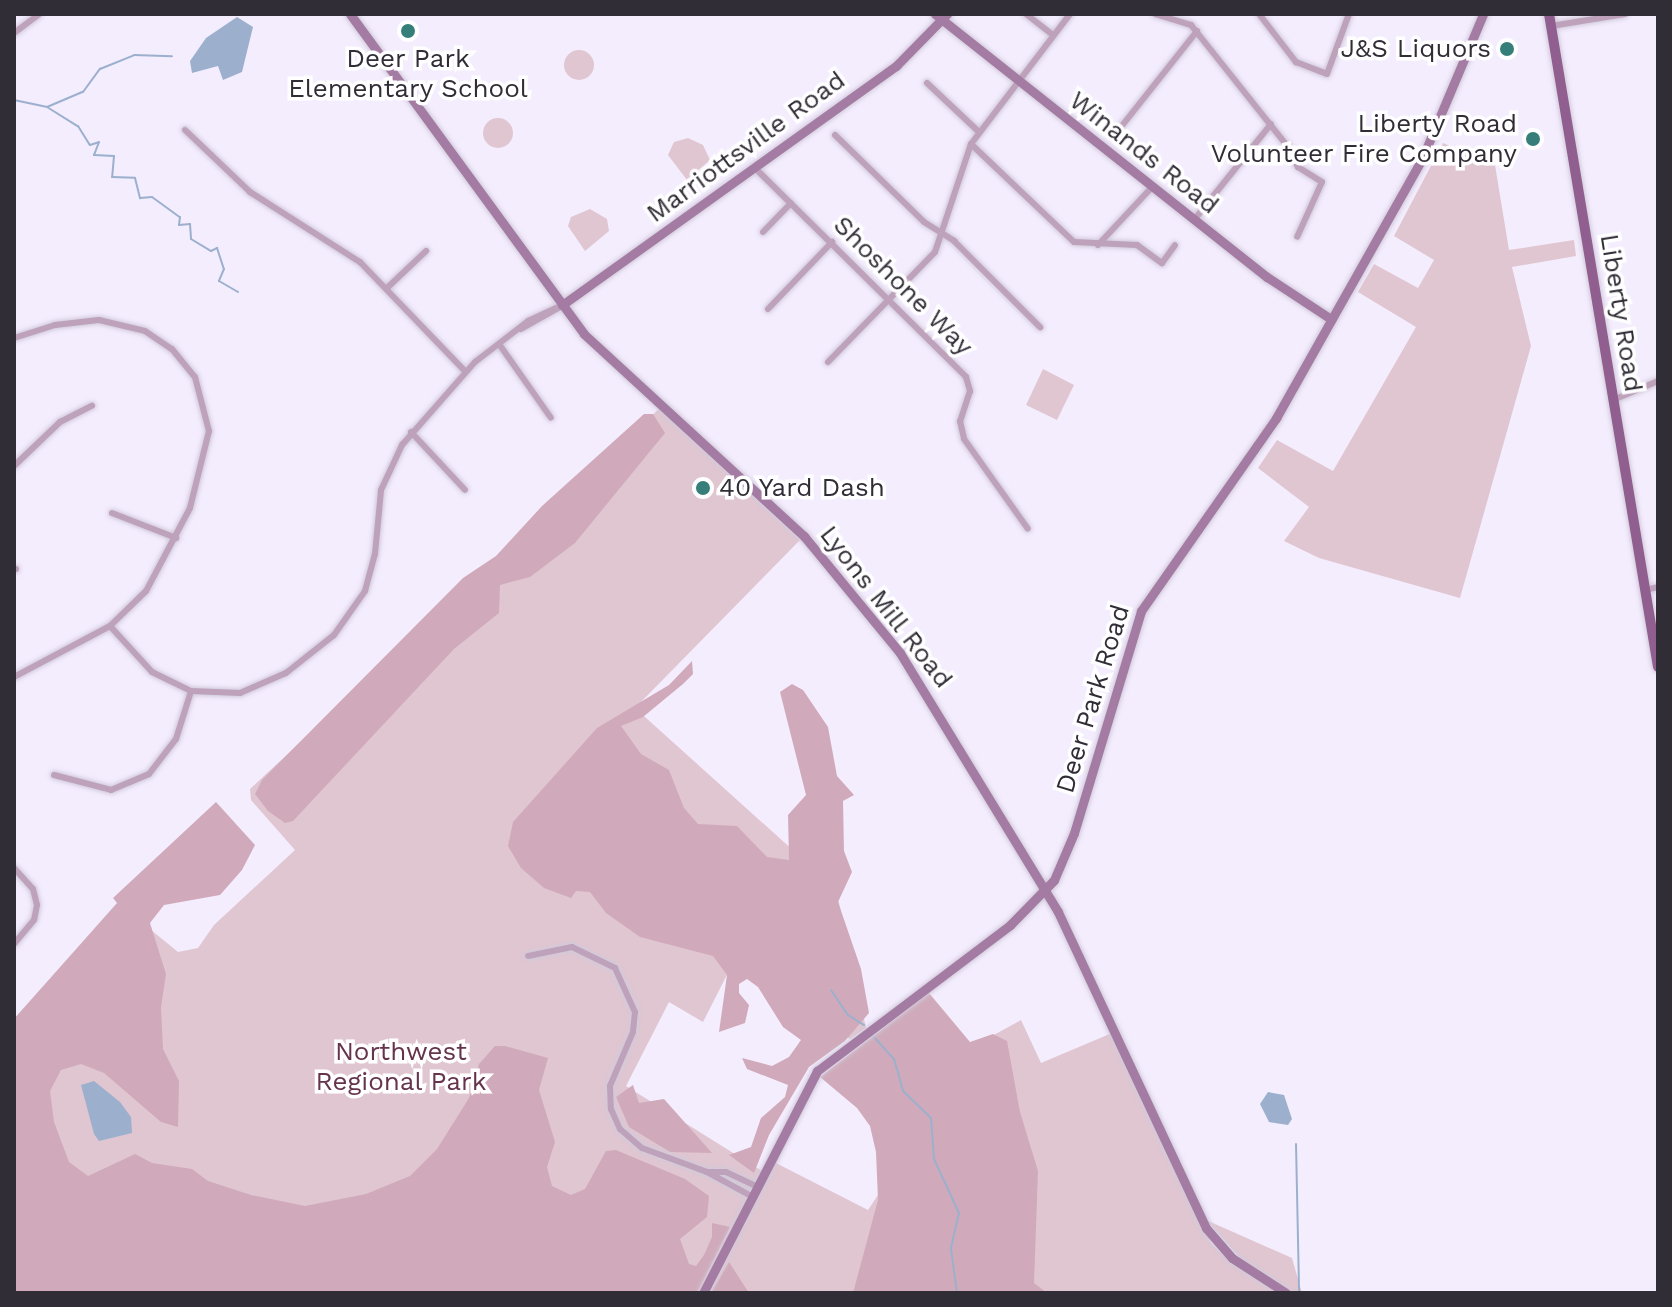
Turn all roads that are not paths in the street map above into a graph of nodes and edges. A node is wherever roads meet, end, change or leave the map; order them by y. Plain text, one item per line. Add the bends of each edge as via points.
1 (39, 14) edge
2 (350, 14) edge
3 (1026, 14) edge
4 (1070, 14) edge
5 (1155, 14) edge
6 (1259, 14) edge
7 (1349, 14) edge
8 (1483, 14) edge
9 (1549, 14) edge
10 (1625, 14) edge
11 (942, 16) edge
12 (1551, 26) junction
13 (1197, 31) junction
14 (14, 33) edge
15 (1053, 35) junction
16 (1016, 82) junction
17 (927, 83) dead end
18 (1271, 124) junction
19 (185, 130) dead end
20 (978, 131) junction
21 (1117, 132) dead end
22 (835, 135) dead end
23 (971, 144) junction
24 (755, 168) junction
25 (1152, 187) junction
26 (791, 203) junction
27 (1194, 220) junction
28 (763, 232) dead end
29 (943, 233) junction
30 (1297, 237) dead end
31 (832, 242) junction
32 (1098, 245) junction
33 (1175, 245) dead end
34 (426, 251) dead end
35 (387, 288) junction
36 (886, 302) junction
37 (562, 305) junction
38 (768, 309) dead end
39 (1331, 319) junction
40 (1040, 327) dead end
41 (14, 338) edge
42 (499, 344) junction
43 (828, 362) dead end
44 (465, 371) junction
45 (1658, 381) edge
46 (1613, 400) junction
47 (92, 406) dead end
48 (551, 418) dead end
49 (411, 432) junction
50 (14, 466) edge
51 (465, 490) dead end
52 (112, 513) dead end
53 (1028, 529) dead end
54 (176, 538) junction
55 (1658, 587) edge
56 (1645, 590) junction
57 (110, 626) junction
58 (1658, 667) edge
59 (14, 677) edge
60 (191, 691) junction
61 (54, 775) dead end
62 (14, 868) edge
63 (1046, 890) junction
64 (14, 944) edge
65 (528, 956) dead end
66 (707, 1172) junction
67 (756, 1186) junction
68 (751, 1196) junction
69 (703, 1293) edge
70 (1286, 1293) edge

1 - 14 street
2 - 37 main road, Lyons Mill Road
3 - 15 street
4 - 15 street
5 - 13 street via 1184,21
6 - 7 street via 1296,62 1327,74
8 - 39 main road, Deer Park Road via 1421,161
9 - 12 main road, Liberty Road
10 - 12 street
11 - 16 main road, Winands Road
11 - 24 main road, Marriottsville Road via 896,66
12 - 46 main road, Liberty Road
13 - 18 street
13 - 21 street
15 - 16 street
16 - 20 street
16 - 25 main road, Winands Road
17 - 20 street
18 - 27 street
18 - 30 street via 1298,167 1323,185
19 - 35 street via 235,181 360,262
20 - 23 street
22 - 29 street via 924,222
23 - 29 street
23 - 32 street via 1070,240
24 - 26 street, Shoshone Way
24 - 37 main road, Marriottsville Road
25 - 27 main road, Winands Road
25 - 32 street
26 - 28 street
26 - 31 street, Shoshone Way
27 - 39 main road, Winands Road
29 - 36 street via 929,259
29 - 40 street
31 - 36 street, Shoshone Way
31 - 38 street
32 - 33 street via 1137,245 1162,263
34 - 35 street
35 - 44 street
36 - 43 street
36 - 53 street, Shoshone Way via 966,377 970,391 960,421 964,439
37 - 42 street, Marriottsville Road
37 - 63 main road, Lyons Mill Road via 601,352 761,495 841,577 918,680
39 - 63 main road, Deer Park Road via 1265,436 1141,611 1071,843
41 - 54 street via 67,323 114,321 161,340 183,361 203,394 209,431 200,482
42 - 44 street, Marriottsville Road
42 - 48 street
44 - 49 street, Marriottsville Road
45 - 46 street
46 - 56 main road, Liberty Road
47 - 50 street via 60,422
49 - 51 street
49 - 60 street, Marriottsville Road via 386,475 371,574 348,619 276,680 240,693
52 - 54 street
54 - 57 street via 146,591
55 - 56 street
56 - 58 main road, Liberty Road
57 - 59 street
57 - 60 street, Marriottsville Road via 152,672
60 - 61 street via 169,752 143,778 111,790
62 - 64 street via 28,881 37,905 34,920
63 - 67 main road, Deer Park Road via 1010,925 823,1065 805,1088
63 - 70 main road, Lyons Mill Road via 1206,1228 1232,1258
65 - 66 street via 572,947 615,968 635,1012 633,1032 610,1086 616,1123 635,1144
66 - 67 street via 726,1172
66 - 68 street
67 - 68 main road, Deer Park Road
68 - 69 main road, Deer Park Road

